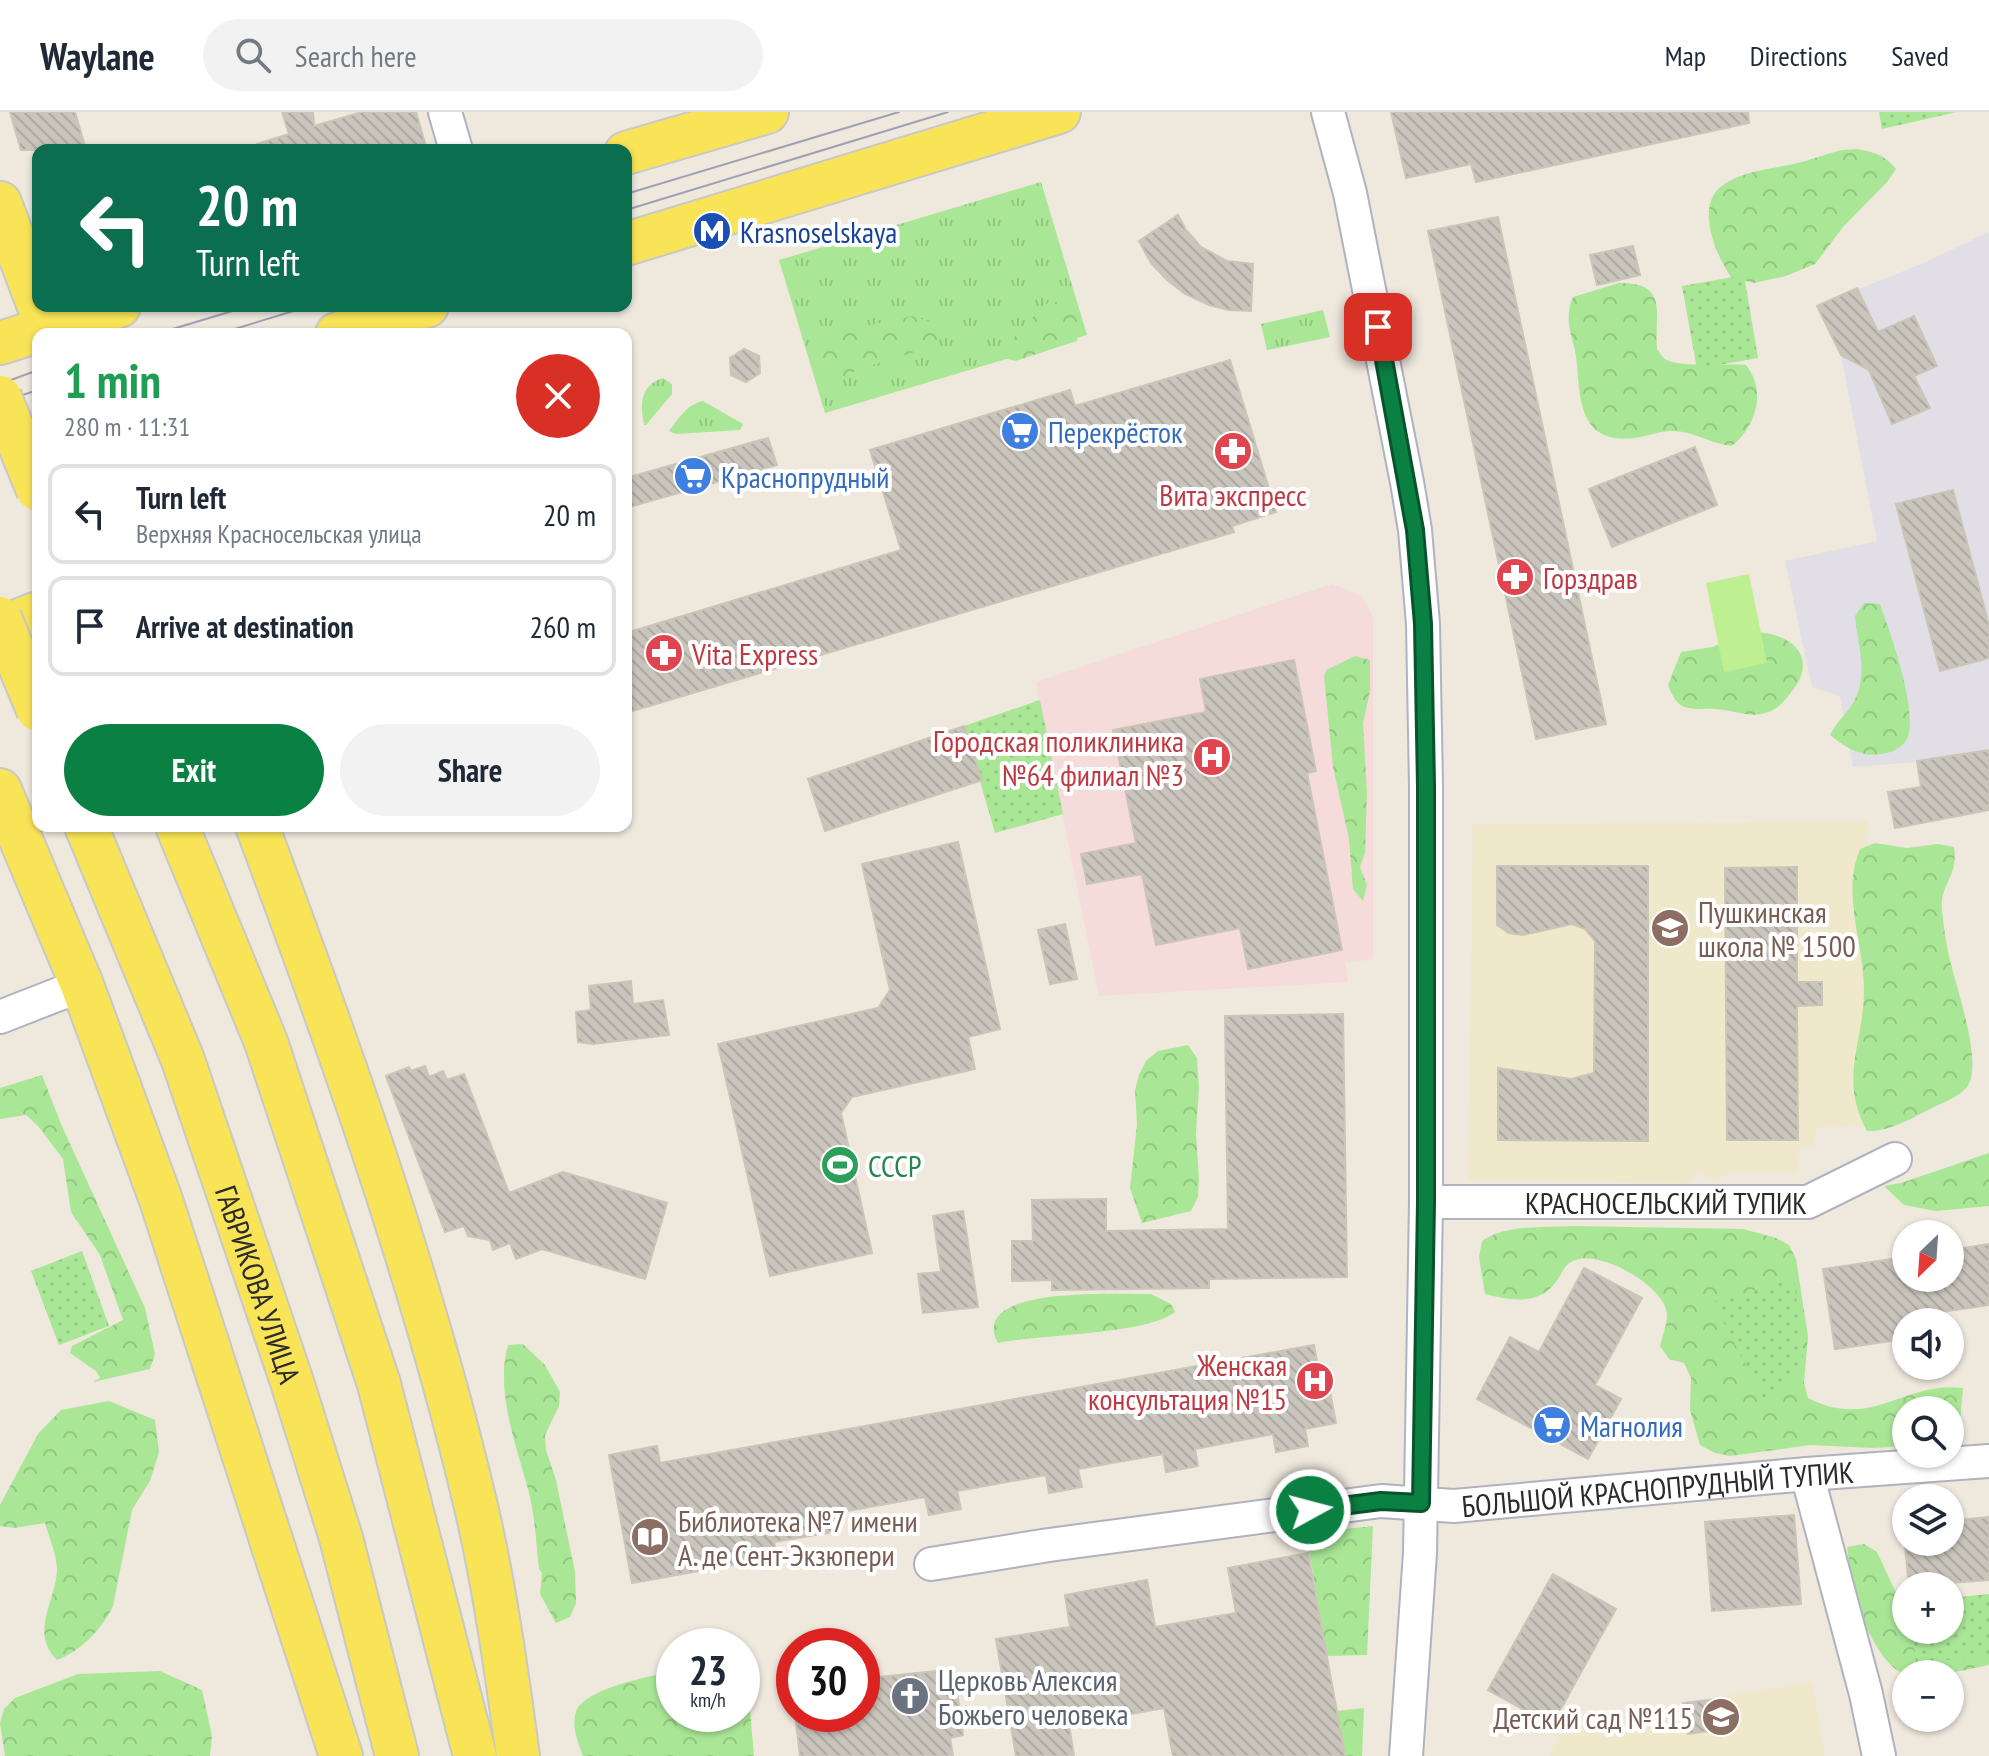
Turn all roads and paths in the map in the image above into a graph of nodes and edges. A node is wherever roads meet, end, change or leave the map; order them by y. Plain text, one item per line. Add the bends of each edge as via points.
1 (445, 112) edge
2 (767, 112) edge
3 (1059, 112) edge
4 (1328, 112) edge
5 (454, 144) edge
6 (632, 151) edge
7 (0, 203) edge
8 (632, 242) edge
9 (9, 246) edge
10 (32, 293) edge
11 (82, 312) edge
12 (408, 312) edge
13 (44, 318) edge
14 (356, 328) edge
15 (0, 343) edge
16 (0, 397) edge
17 (32, 428) edge
18 (0, 437) edge
19 (32, 475) edge
20 (32, 601) edge
21 (0, 615) edge
22 (32, 615) edge
23 (0, 628) edge
24 (32, 695) edge
25 (0, 790) edge
26 (88, 832) edge
27 (179, 832) edge
28 (259, 832) edge
29 (82, 985) junction
30 (0, 1017) edge
31 (1895, 1159) dead end
32 (1426, 1202) junction
33 (1989, 1461) edge
34 (1807, 1474) junction
35 (1421, 1503) junction
36 (931, 1564) dead end
37 (341, 1756) edge
38 (397, 1756) edge
39 (475, 1756) edge
40 (518, 1756) edge
41 (1406, 1756) edge
42 (1879, 1756) edge

1 - 5 street
2 - 6 main road
3 - 8 main road
4 - 32 street via 1378,327 1421,592
7 - 9 main road
9 - 10 main road
11 - 13 main road
12 - 14 main road
13 - 15 main road
16 - 19 main road, bridge
17 - 18 main road
20 - 21 main road
21 - 24 main road, bridge
22 - 23 main road
25 - 29 main road
26 - 38 main road, ГАВРИКОВА УЛИЦА via 183,1060 292,1382 341,1538
27 - 39 main road via 266,1042 379,1384
28 - 40 main road via 431,1330 474,1496
29 - 30 street
29 - 37 main road via 161,1200
31 - 32 street, КРАСНОСЕЛЬСКИЙ ТУПИК via 1808,1202
32 - 35 street
33 - 34 street, БОЛЬШОЙ КРАСНОПРУДНЫЙ ТУПИК
34 - 35 street, БОЛЬШОЙ КРАСНОПРУДНЫЙ ТУПИК via 1454,1506
34 - 42 street
35 - 36 street, БОЛЬШОЙ КРАСНОПРУДНЫЙ ТУПИК via 1381,1501 1324,1508
35 - 41 street

